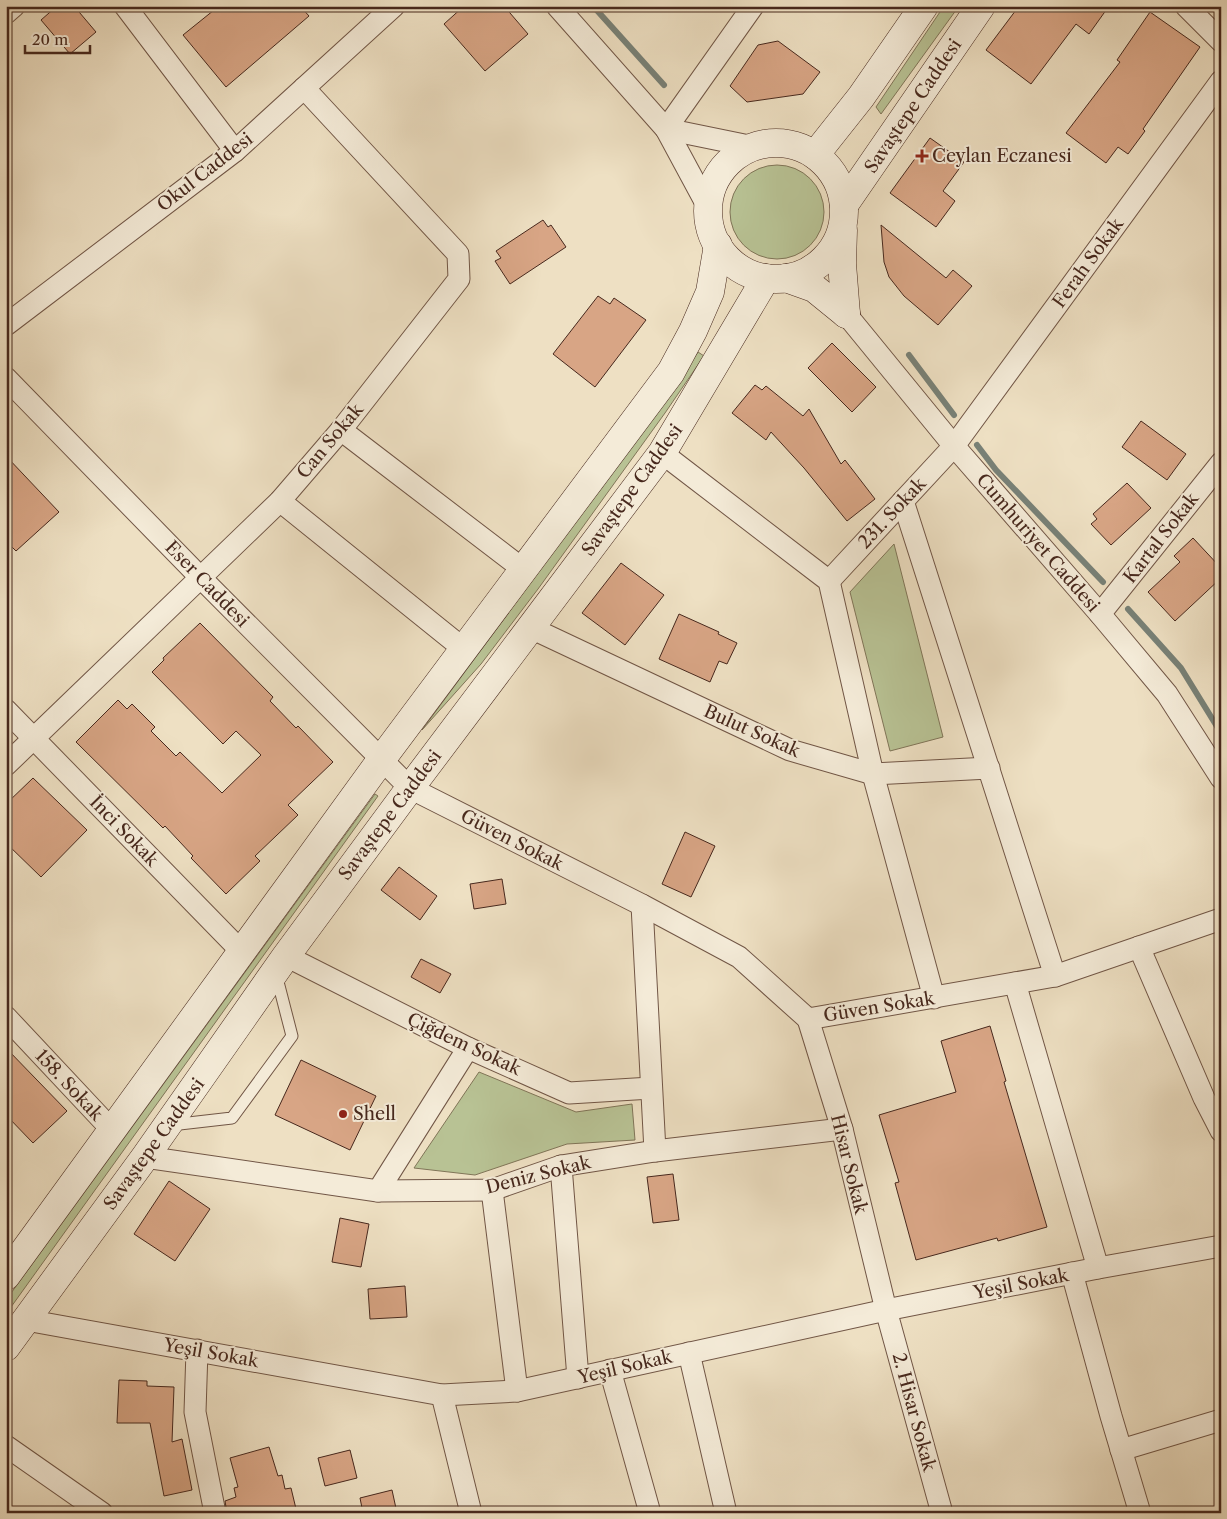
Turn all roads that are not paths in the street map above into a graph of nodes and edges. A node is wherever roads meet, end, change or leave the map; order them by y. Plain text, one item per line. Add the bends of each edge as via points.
1 (14, 6) edge
2 (125, 6) edge
3 (394, 6) edge
4 (557, 6) edge
5 (753, 6) edge
6 (924, 6) edge
7 (981, 6) edge
8 (1186, 6) edge
9 (6, 13) edge
10 (1221, 42) edge
11 (1221, 81) edge
12 (304, 88) junction
13 (666, 129) junction
14 (754, 147) junction
15 (236, 151) junction
16 (815, 155) junction
17 (708, 207) junction
18 (844, 215) junction
19 (718, 245) junction
20 (776, 278) junction
21 (846, 314) junction
22 (6, 325) edge
23 (6, 378) edge
24 (341, 430) junction
25 (954, 446) junction
26 (662, 453) junction
27 (1221, 463) edge
28 (280, 501) junction
29 (903, 501) junction
30 (524, 570) junction
31 (200, 577) junction
32 (829, 581) junction
33 (1100, 614) junction
34 (530, 628) junction
35 (465, 650) junction
36 (6, 710) edge
37 (34, 738) junction
38 (381, 760) junction
39 (6, 765) edge
40 (989, 768) junction
41 (873, 774) junction
42 (1221, 778) edge
43 (410, 788) junction
44 (642, 906) junction
45 (1221, 919) edge
46 (1139, 947) junction
47 (242, 952) junction
48 (281, 964) junction
49 (1055, 976) junction
50 (1015, 984) junction
51 (934, 998) junction
52 (6, 1018) edge
53 (808, 1019) junction
54 (468, 1048) junction
55 (652, 1088) junction
56 (167, 1126) junction
57 (842, 1129) junction
58 (112, 1130) junction
59 (1221, 1131) edge
60 (654, 1151) junction
61 (145, 1158) junction
62 (560, 1166) junction
63 (492, 1190) junction
64 (378, 1191) junction
65 (1221, 1246) edge
66 (1098, 1268) junction
67 (1072, 1274) junction
68 (6, 1276) edge
69 (886, 1310) junction
70 (26, 1320) junction
71 (6, 1347) edge
72 (196, 1350) junction
73 (689, 1353) junction
74 (610, 1370) junction
75 (578, 1378) junction
76 (517, 1390) junction
77 (442, 1396) junction
78 (1221, 1420) edge
79 (6, 1446) edge
80 (1121, 1450) junction
81 (211, 1512) edge
82 (102, 1513) edge
83 (471, 1513) edge
84 (650, 1513) edge
85 (726, 1513) edge
86 (942, 1513) edge
87 (1140, 1513) edge

1 - 9 street
2 - 15 street
3 - 12 street, Okul Caddesi
4 - 13 street
5 - 13 street
6 - 16 main road via 861,97
7 - 18 main road, Savaştepe Caddesi
8 - 10 street
11 - 25 street, Ferah Sokak
12 - 15 street, Okul Caddesi
12 - 24 street, Can Sokak via 458,254 459,279
13 - 14 street
13 - 17 street
14 - 16 main road via 774,143 796,146
14 - 17 main road via 736,156 722,170 712,188
15 - 22 street, Okul Caddesi
16 - 18 main road via 830,168 840,186
17 - 19 main road via 710,227
18 - 20 main road via 836,245 823,261 806,272
18 - 21 main road via 842,264
19 - 20 main road via 730,261 747,272
19 - 30 main road via 710,292 671,372
20 - 21 main road via 814,288
20 - 26 main road, Savaştepe Caddesi
21 - 25 street, Cumhuriyet Caddesi
23 - 31 street, Eser Caddesi
24 - 28 street, Can Sokak
24 - 30 street
25 - 29 street, 231. Sokak
25 - 33 street, Cumhuriyet Caddesi
26 - 32 street
26 - 34 main road, Savaştepe Caddesi
27 - 33 street, Kartal Sokak
28 - 31 street, Can Sokak
28 - 35 street
29 - 32 street, 231. Sokak
29 - 40 street
30 - 35 main road
31 - 37 street, Can Sokak
31 - 38 street, Eser Caddesi
32 - 41 street
33 - 42 street, Cumhuriyet Caddesi via 1167,694
34 - 41 street, Bulut Sokak via 790,750
34 - 43 main road, Savaştepe Caddesi
35 - 38 main road
36 - 37 street, İnci Sokak
37 - 39 street, Can Sokak
37 - 47 street, İnci Sokak
38 - 43 street, Eser Caddesi
38 - 47 main road
40 - 41 street, Bulut Sokak
40 - 49 street
41 - 51 street
43 - 44 street, Güven Sokak
43 - 48 main road, Savaştepe Caddesi
44 - 53 street, Güven Sokak via 739,957
44 - 55 street
45 - 46 street, Güven Sokak
46 - 49 street, Güven Sokak
46 - 59 street
47 - 58 main road
48 - 54 street, Çiğdem Sokak
48 - 56 main road, Savaştepe Caddesi
48 - 56 lane via 292,1036 232,1118
49 - 50 street, Güven Sokak
50 - 51 street, Güven Sokak
50 - 66 street
51 - 53 street, Güven Sokak
52 - 58 street, 158. Sokak
53 - 57 street, Hisar Sokak
54 - 55 street, Çiğdem Sokak via 569,1093
54 - 64 street
55 - 60 street
56 - 61 main road, Savaştepe Caddesi
57 - 60 street, Deniz Sokak
57 - 69 street, Hisar Sokak
58 - 68 main road
60 - 62 street, Deniz Sokak
61 - 64 street, Deniz Sokak
61 - 70 main road, Savaştepe Caddesi
62 - 63 street, Deniz Sokak
62 - 75 street
63 - 64 street, Deniz Sokak
63 - 76 street
65 - 66 street, Yeşil Sokak
66 - 67 street, Yeşil Sokak
67 - 69 street, Yeşil Sokak
67 - 80 street
69 - 73 street, Yeşil Sokak
69 - 86 street, 2. Hisar Sokak
70 - 71 main road, Savaştepe Caddesi
70 - 72 street, Yeşil Sokak
72 - 77 street, Yeşil Sokak
72 - 81 street via 195,1412
73 - 74 street, Yeşil Sokak
73 - 85 street
74 - 75 street, Yeşil Sokak
74 - 84 street
75 - 76 street, Yeşil Sokak
76 - 77 street, Yeşil Sokak
77 - 83 street
78 - 80 street
79 - 82 street
80 - 87 street

